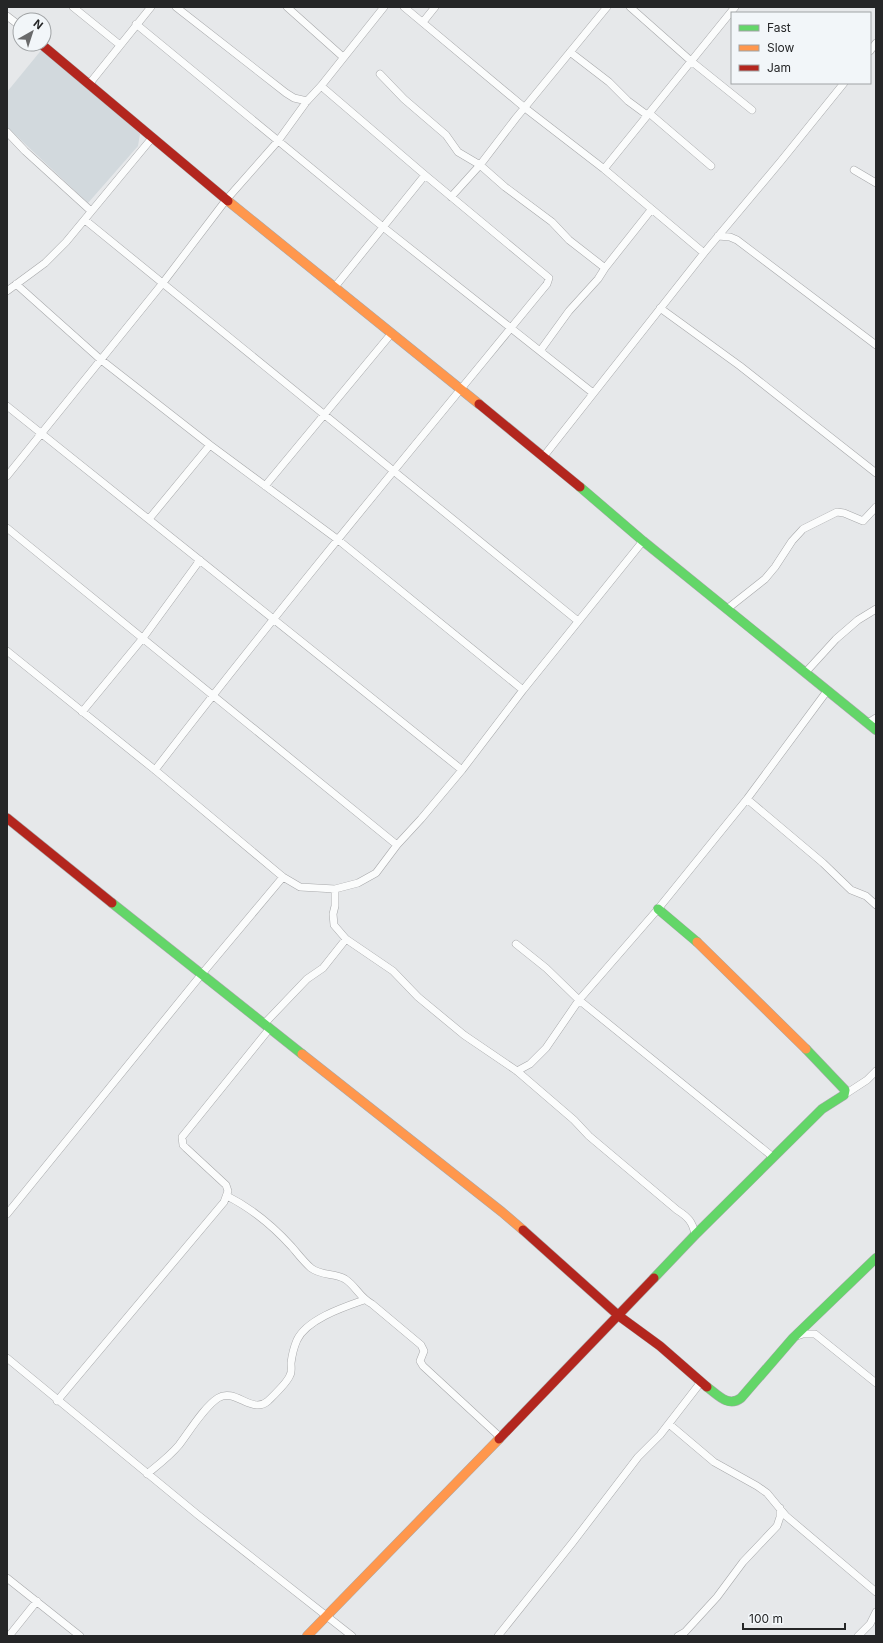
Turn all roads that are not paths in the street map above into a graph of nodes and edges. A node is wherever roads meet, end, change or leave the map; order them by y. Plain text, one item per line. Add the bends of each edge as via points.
1 (73, 7) edge
2 (151, 7) edge
3 (176, 7) edge
4 (287, 7) edge
5 (384, 7) edge
6 (404, 7) edge
7 (435, 7) edge
8 (607, 7) edge
9 (630, 7) edge
10 (733, 9) edge
11 (422, 22) junction
12 (136, 24) junction
13 (120, 45) junction
14 (52, 52) edge
15 (570, 52) junction
16 (343, 57) junction
17 (691, 61) junction
18 (380, 74) dead end
19 (90, 83) junction
20 (843, 84) edge
21 (321, 86) junction
22 (307, 101) junction
23 (525, 108) junction
24 (752, 110) dead end
25 (648, 114) junction
26 (7, 132) edge
27 (152, 138) junction
28 (278, 140) junction
29 (480, 165) junction
30 (711, 166) dead end
31 (604, 169) junction
32 (854, 170) dead end
33 (425, 175) junction
34 (876, 183) edge
35 (451, 197) junction
36 (226, 200) junction
37 (651, 210) junction
38 (91, 212) junction
39 (85, 220) junction
40 (383, 227) junction
41 (718, 236) junction
42 (704, 253) junction
43 (605, 268) junction
44 (16, 284) junction
45 (162, 284) junction
46 (334, 288) junction
47 (7, 291) edge
48 (660, 308) junction
49 (511, 327) junction
50 (391, 334) junction
51 (876, 346) edge
52 (540, 351) junction
53 (100, 359) junction
54 (460, 390) junction
55 (593, 393) junction
56 (7, 406) edge
57 (324, 414) junction
58 (42, 433) junction
59 (210, 445) junction
60 (544, 456) junction
61 (392, 471) junction
62 (876, 473) edge
63 (7, 476) edge
64 (265, 486) junction
65 (876, 507) edge
66 (149, 519) junction
67 (7, 528) edge
68 (337, 539) junction
69 (643, 541) junction
70 (200, 560) junction
71 (727, 609) junction
72 (876, 610) edge
73 (273, 619) junction
74 (578, 621) junction
75 (142, 638) junction
76 (7, 651) edge
77 (805, 673) junction
78 (523, 690) junction
79 (827, 691) junction
80 (212, 696) junction
81 (82, 712) junction
82 (872, 721) edge
83 (876, 730) edge
84 (155, 770) junction
85 (462, 770) junction
86 (747, 799) junction
87 (7, 818) edge
88 (397, 845) junction
89 (283, 877) junction
90 (335, 889) junction
91 (876, 905) edge
92 (658, 909) junction
93 (346, 939) junction
94 (516, 944) dead end
95 (201, 974) junction
96 (579, 1000) junction
97 (267, 1026) junction
98 (517, 1071) junction
99 (876, 1071) edge
100 (844, 1095) junction
101 (773, 1157) junction
102 (227, 1196) junction
103 (7, 1214) edge
104 (695, 1235) junction
105 (876, 1258) edge
106 (364, 1300) junction
107 (619, 1316) junction
108 (793, 1338) junction
109 (7, 1358) edge
110 (701, 1382) junction
111 (876, 1384) edge
112 (57, 1401) junction
113 (669, 1424) junction
114 (500, 1437) junction
115 (147, 1474) junction
116 (780, 1508) junction
117 (7, 1578) edge
118 (876, 1592) edge
119 (37, 1601) junction
120 (876, 1612) edge
121 (327, 1617) junction
122 (9, 1636) edge
123 (80, 1636) edge
124 (307, 1636) edge
125 (352, 1636) edge
126 (498, 1636) edge
127 (678, 1636) edge
128 (858, 1636) edge

1 - 13 street
2 - 12 street
3 - 22 street via 286,93
4 - 16 street
5 - 16 street
6 - 11 street
7 - 11 street
8 - 15 street
9 - 17 street
10 - 17 street
11 - 23 street
12 - 13 street
12 - 28 street
13 - 19 street
14 - 19 street
15 - 23 street
15 - 25 street via 610,82 628,101
16 - 21 street
17 - 24 street
17 - 25 street
18 - 29 street via 404,99 446,135 458,152
19 - 27 street
20 - 41 street
21 - 22 street
21 - 33 street
22 - 28 street
23 - 29 street
23 - 31 street
25 - 30 street
25 - 31 street
26 - 38 street
27 - 36 street
27 - 38 street
28 - 36 street
28 - 40 street
29 - 35 street
29 - 43 street
31 - 37 street
32 - 34 street
33 - 35 street
33 - 40 street
35 - 49 street via 549,278 547,284
36 - 45 street
36 - 46 street
37 - 42 street
37 - 43 street
38 - 39 street
39 - 44 street via 45,263
39 - 45 street
40 - 46 street
40 - 49 street
41 - 42 street
41 - 51 street via 737,240
42 - 48 street
43 - 52 street
44 - 47 street
44 - 53 street
45 - 53 street
45 - 57 street
46 - 50 street
48 - 55 street
48 - 62 street via 740,366
49 - 52 street
49 - 54 street
50 - 54 street
50 - 57 street
52 - 55 street
53 - 58 street
53 - 59 street
54 - 60 street
54 - 61 street
55 - 60 street
56 - 58 street
57 - 61 street
57 - 64 street
58 - 63 street
58 - 66 street
59 - 64 street
59 - 66 street
60 - 69 street
61 - 68 street
61 - 74 street
64 - 68 street
65 - 71 street via 863,521 837,512 803,530 765,578
66 - 70 street
67 - 75 street
68 - 73 street
68 - 78 street
69 - 71 street
69 - 74 street
70 - 73 street
70 - 75 street
71 - 77 street
72 - 77 street via 858,620 836,638
73 - 80 street
73 - 85 street
74 - 78 street
75 - 80 street
75 - 81 street
76 - 81 street
77 - 79 street
78 - 85 street
79 - 82 street
79 - 86 street
80 - 84 street
80 - 88 street
81 - 84 street
82 - 83 street
84 - 89 street
85 - 88 street
86 - 91 street via 851,890 866,896
86 - 92 street
87 - 95 street
88 - 90 street via 376,873 358,884
89 - 90 street via 300,887
89 - 95 street
90 - 93 street via 334,925
92 - 96 street
92 - 100 street via 691,936 820,1062 845,1090
93 - 97 street via 323,968 307,979
93 - 98 street via 393,971 418,997 464,1035
94 - 96 street
95 - 97 street
95 - 103 street
96 - 98 street via 542,1052 530,1064
96 - 101 street
97 - 102 street via 182,1137 183,1145 226,1185
97 - 107 street via 502,1212
98 - 104 street via 589,1136 688,1218 694,1225
99 - 100 street
100 - 101 street via 822,1109
101 - 104 street
102 - 106 street via 262,1217 310,1267 319,1273 339,1276 346,1280
102 - 112 street
104 - 107 street
105 - 108 street
106 - 114 street via 422,1346 422,1366
106 - 115 street via 312,1323 304,1330 294,1349 290,1376 268,1401 254,1406 227,1394 218,1398 178,1446
107 - 110 street via 660,1346
107 - 114 street
108 - 110 street via 737,1401 726,1400
108 - 111 street via 803,1334 815,1334
109 - 112 street
110 - 113 street
112 - 115 street
113 - 116 street via 714,1462 767,1493
113 - 126 street via 638,1457
114 - 121 street
115 - 121 street
116 - 118 street via 786,1516
116 - 127 street via 778,1526 743,1562 717,1597 685,1632
117 - 119 street
119 - 122 street
119 - 123 street
120 - 128 street via 870,1624
121 - 124 street
121 - 125 street

